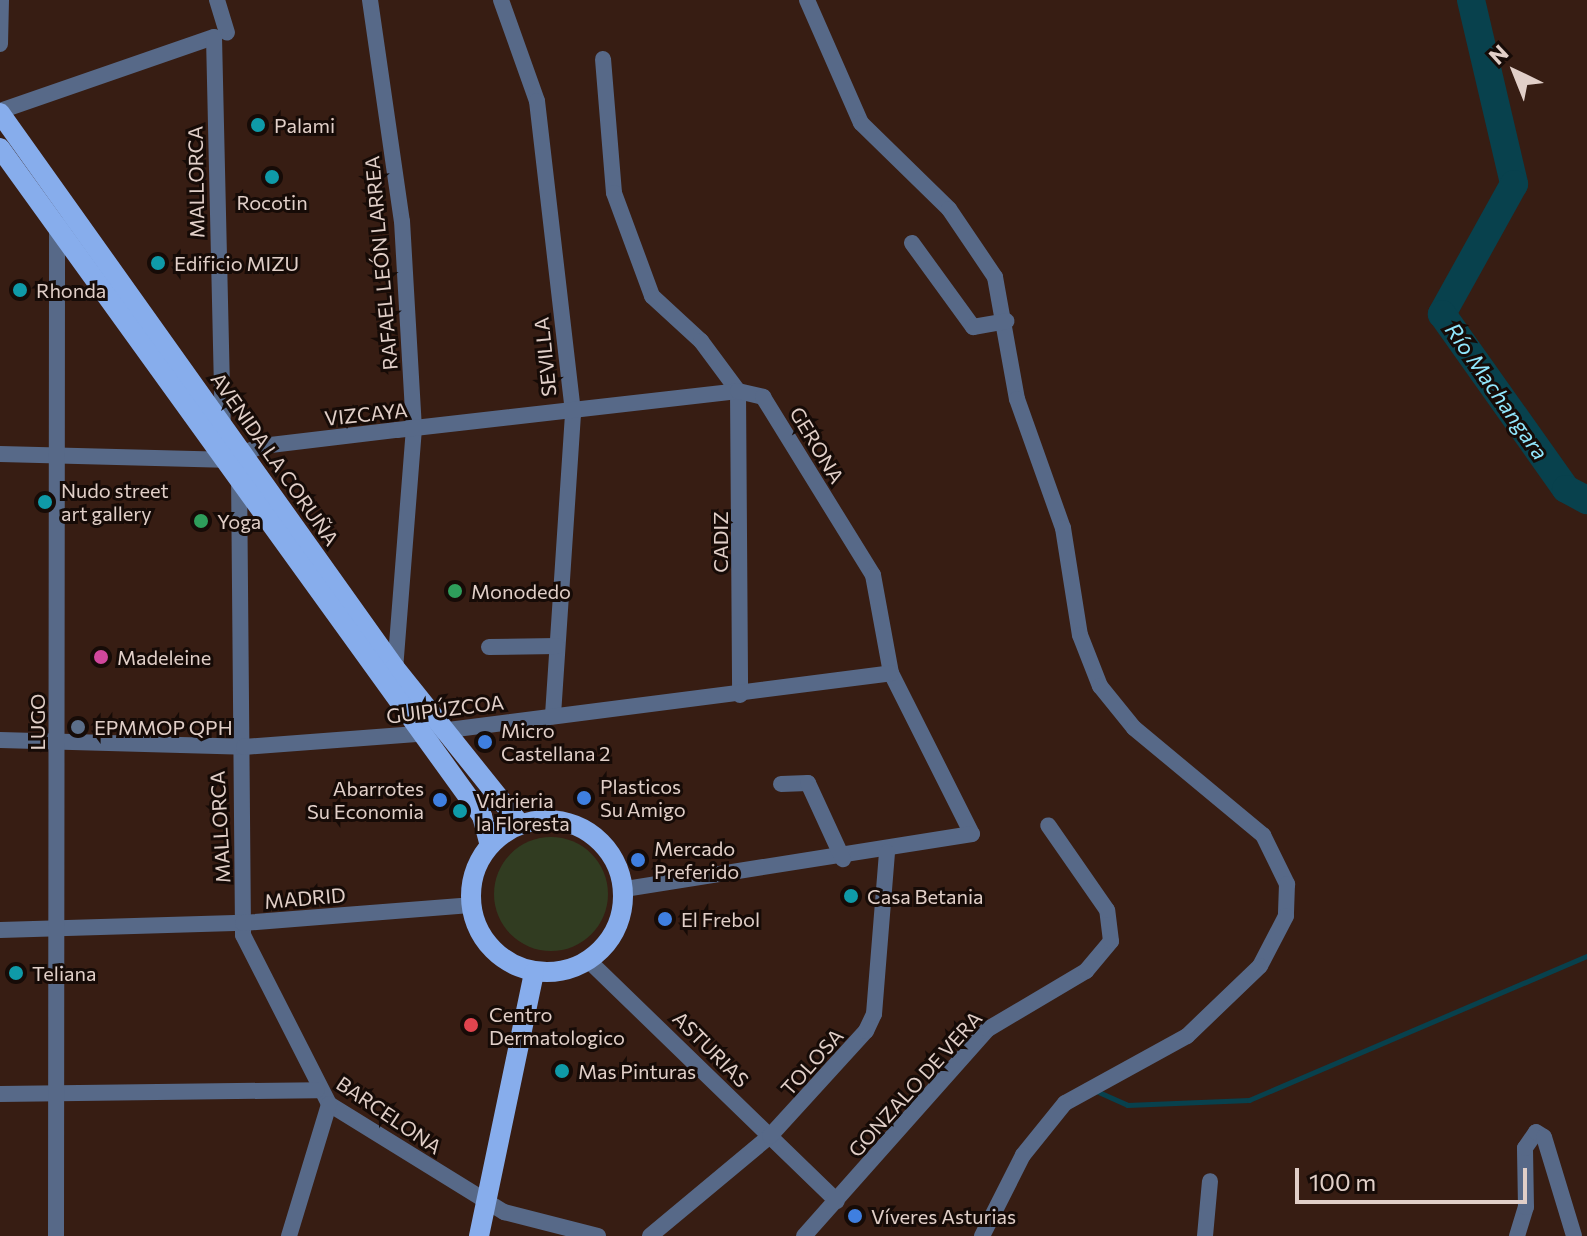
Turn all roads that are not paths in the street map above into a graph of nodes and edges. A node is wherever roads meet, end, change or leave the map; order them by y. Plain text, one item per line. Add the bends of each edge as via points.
1 (1, 0) edge
2 (217, 0) edge
3 (370, 0) edge
4 (501, 0) edge
5 (807, 0) edge
6 (221, 35) junction
7 (0, 44) edge
8 (603, 59) dead end
9 (0, 112) edge
10 (0, 148) edge
11 (75, 218) junction
12 (57, 231) junction
13 (912, 243) dead end
14 (1006, 321) junction
15 (738, 391) junction
16 (573, 414) junction
17 (223, 422) junction
18 (414, 428) junction
19 (244, 451) junction
20 (0, 454) edge
21 (60, 456) junction
22 (223, 460) junction
23 (237, 479) junction
24 (557, 646) junction
25 (489, 647) dead end
26 (395, 668) junction
27 (891, 673) junction
28 (740, 695) junction
29 (553, 716) junction
30 (443, 729) junction
31 (417, 734) junction
32 (0, 740) edge
33 (56, 740) junction
34 (237, 746) junction
35 (781, 784) dead end
36 (520, 824) junction
37 (1048, 825) dead end
38 (490, 845) junction
39 (887, 853) junction
40 (843, 859) junction
41 (624, 889) junction
42 (470, 905) junction
43 (243, 923) junction
44 (58, 926) junction
45 (0, 930) edge
46 (589, 961) junction
47 (534, 973) junction
48 (317, 1090) junction
49 (58, 1093) junction
50 (0, 1094) edge
51 (329, 1104) junction
52 (770, 1136) junction
53 (1210, 1181) dead end
54 (837, 1201) junction
55 (488, 1202) junction
56 (56, 1236) edge
57 (289, 1236) edge
58 (479, 1236) edge
59 (598, 1236) edge
60 (650, 1236) edge
61 (804, 1236) edge
62 (982, 1236) edge
63 (1205, 1236) edge
64 (1517, 1236) edge
65 (1574, 1236) edge

1 - 7 street
2 - 6 street, MALLORCA
3 - 18 street, RAFAEL LEÓN LARREA via 402,221
4 - 16 street, SEVILLA via 537,101
5 - 14 street via 861,123 968,231 995,277
6 - 9 street
6 - 17 street, MALLORCA
8 - 15 street, GERONA via 614,193 652,296 701,341
9 - 11 main road, AVENIDA LA CORUÑA
10 - 12 main road
11 - 12 street
11 - 17 main road, AVENIDA LA CORUÑA
12 - 21 street, LUGO
12 - 22 main road
13 - 14 street via 973,327
14 - 62 street via 1017,399 1063,528 1088,662 1134,728 1263,835 1278,857 1287,900 1277,943 1208,1018 1167,1049 1086,1087 1047,1122
15 - 16 street, VIZCAYA
15 - 27 street, GERONA via 770,405 867,564
15 - 28 street, CADIZ
16 - 18 street, VIZCAYA
16 - 24 street, SEVILLA
17 - 19 main road, AVENIDA LA CORUÑA
18 - 19 street, VIZCAYA
18 - 26 street, RAFAEL LEÓN LARREA
19 - 22 street, VIZCAYA
19 - 23 street, MALLORCA
19 - 26 main road, AVENIDA LA CORUÑA
20 - 21 street, VIZCAYA
21 - 22 street, VIZCAYA
21 - 33 street, LUGO
22 - 23 main road
23 - 31 main road
23 - 34 street, MALLORCA
24 - 25 street
24 - 29 street, SEVILLA
26 - 30 main road, AVENIDA LA CORUÑA
27 - 28 street, GUIPÚZCOA
27 - 39 street, GERONA via 972,834
28 - 29 street, GUIPÚZCOA
29 - 30 street, GUIPÚZCOA
30 - 31 street, GUIPÚZCOA
30 - 36 main road, AVENIDA LA CORUÑA
31 - 34 street, GUIPÚZCOA
31 - 38 main road via 482,816
32 - 33 street, GUIPÚZCOA
33 - 34 street, GUIPÚZCOA
33 - 44 street, LUGO
34 - 43 street, MALLORCA
35 - 40 street via 808,783
36 - 38 main road
36 - 41 main road via 557,820 595,836 614,860
37 - 54 street, GONZALO DE VERA via 1107,910 1111,941 1086,971 988,1029
38 - 42 main road via 474,873
39 - 40 street
39 - 52 street, TOLOSA via 874,1014
40 - 41 street
41 - 46 main road via 621,917
42 - 43 street, MADRID
42 - 47 main road via 490,948
43 - 44 street, MADRID
43 - 48 street, MALLORCA
44 - 45 street, MADRID
44 - 49 street, LUGO
46 - 47 main road
46 - 52 street, ASTURIAS
47 - 55 main road
48 - 49 street, BARCELONA
48 - 51 street, BARCELONA
49 - 50 street, BARCELONA
49 - 56 street, LUGO
51 - 55 street, BARCELONA
51 - 57 street
52 - 54 street, ASTURIAS
52 - 60 street, TOLOSA
53 - 63 street
54 - 61 street, GONZALO DE VERA
55 - 58 main road
55 - 59 street, BARCELONA
64 - 65 street via 1526,1207 1525,1148 1536,1132 1544,1137

